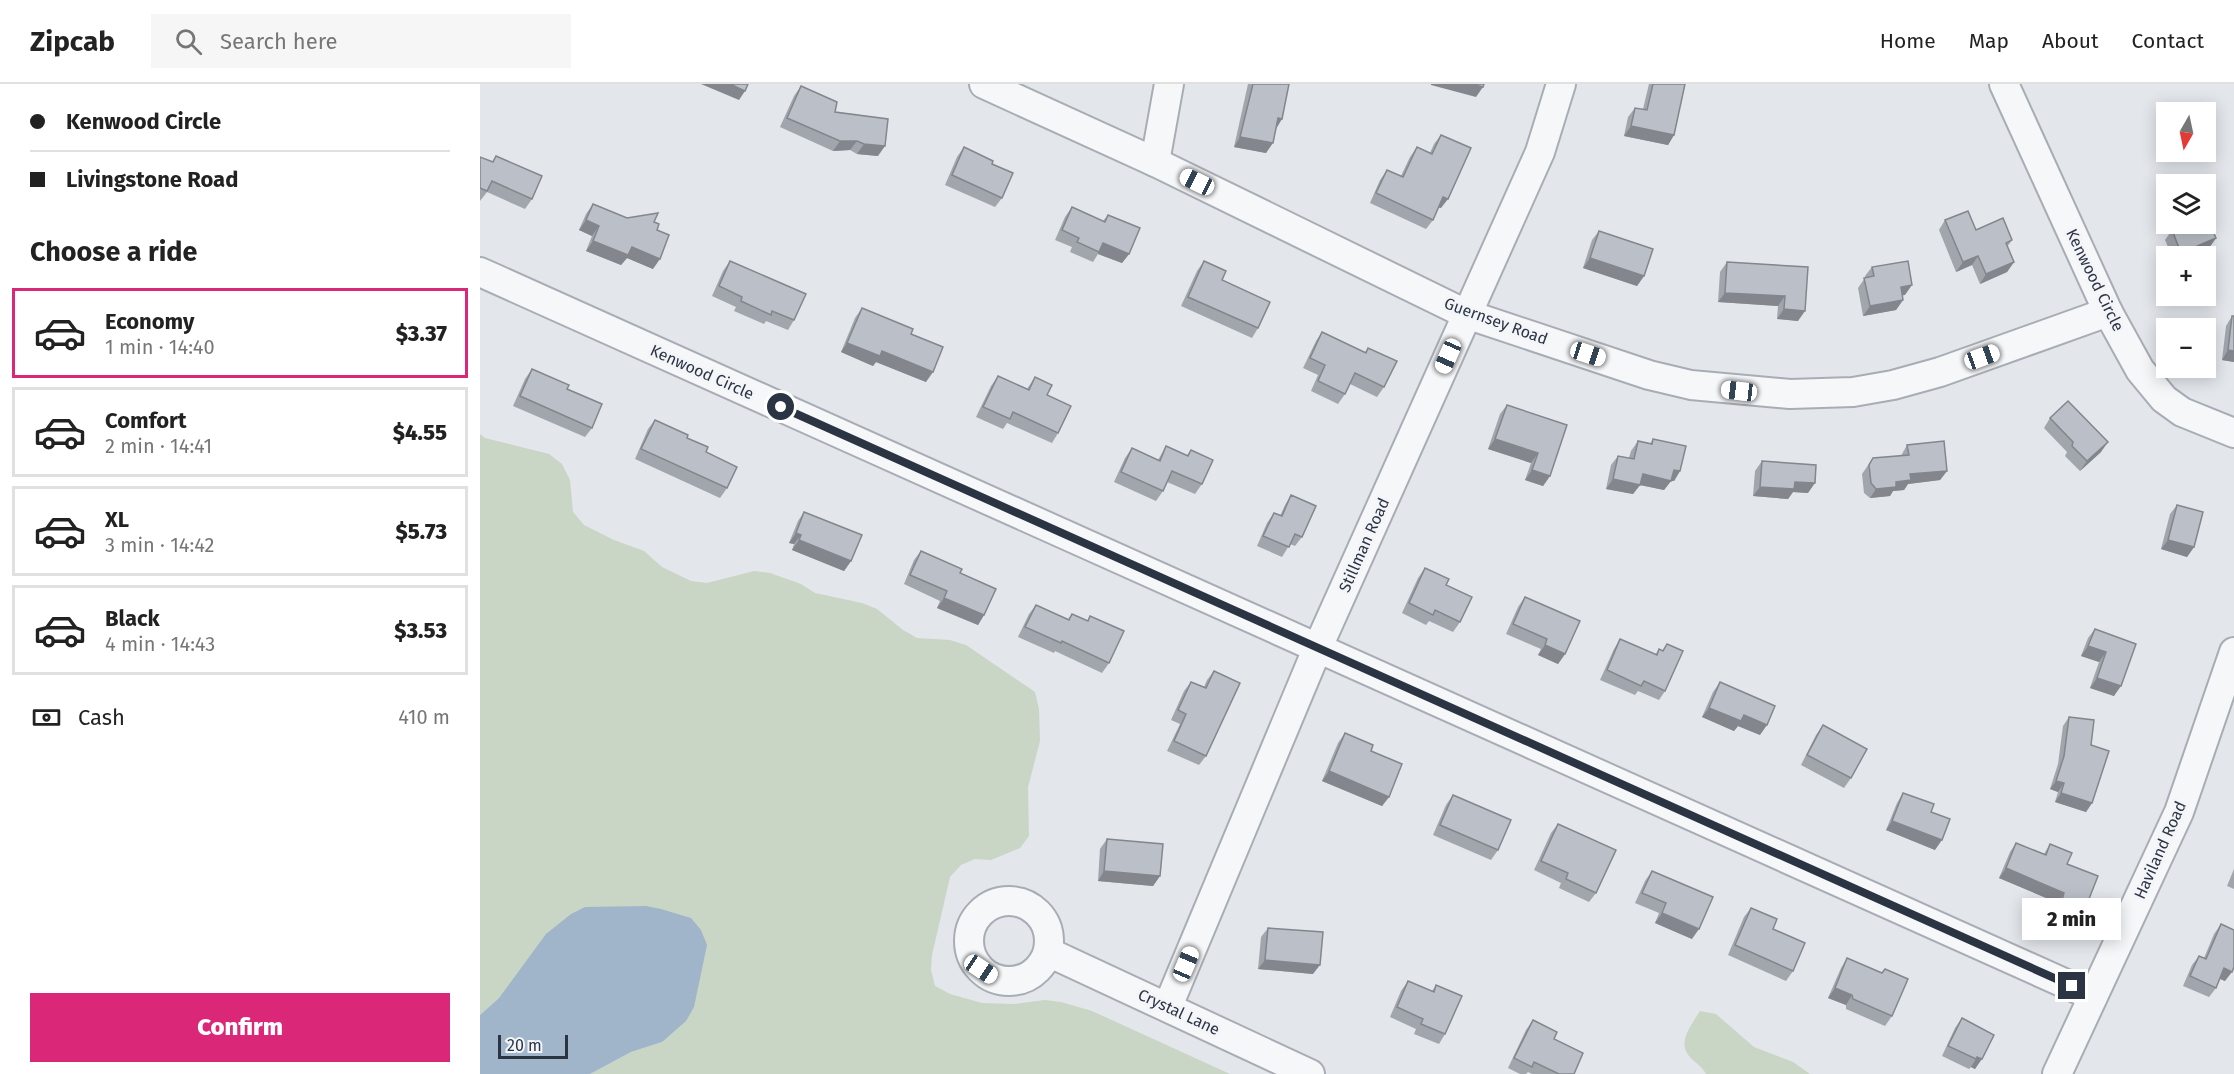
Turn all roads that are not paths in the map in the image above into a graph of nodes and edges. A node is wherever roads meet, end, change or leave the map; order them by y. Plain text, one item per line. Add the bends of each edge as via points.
1 (984, 84) edge
2 (1169, 84) edge
3 (1561, 84) edge
4 (2004, 84) edge
5 (1155, 162) junction
6 (480, 272) edge
7 (2108, 312) junction
8 (1466, 314) junction
9 (2234, 433) edge
10 (1318, 647) junction
11 (2234, 652) edge
12 (1048, 952) dead end
13 (2093, 996) junction
14 (1168, 1006) junction
15 (1310, 1074) edge
16 (2057, 1074) edge

1 - 5 street, Guernsey Road
2 - 5 street
3 - 8 street, Stillman Road via 1540,153
4 - 7 street, Kenwood Circle
5 - 8 street, Guernsey Road
6 - 10 street, Kenwood Circle
7 - 8 street, Guernsey Road via 1893,385 1853,392 1790,394 1691,385 1650,375
7 - 9 street, Kenwood Circle via 2140,370 2164,399 2182,412
8 - 10 street, Stillman Road
10 - 13 street, Kenwood Circle
10 - 14 street, Stillman Road
11 - 13 street, Haviland Road via 2179,812
12 - 14 street, Crystal Lane
13 - 16 street, Haviland Road
14 - 15 street, Crystal Lane

